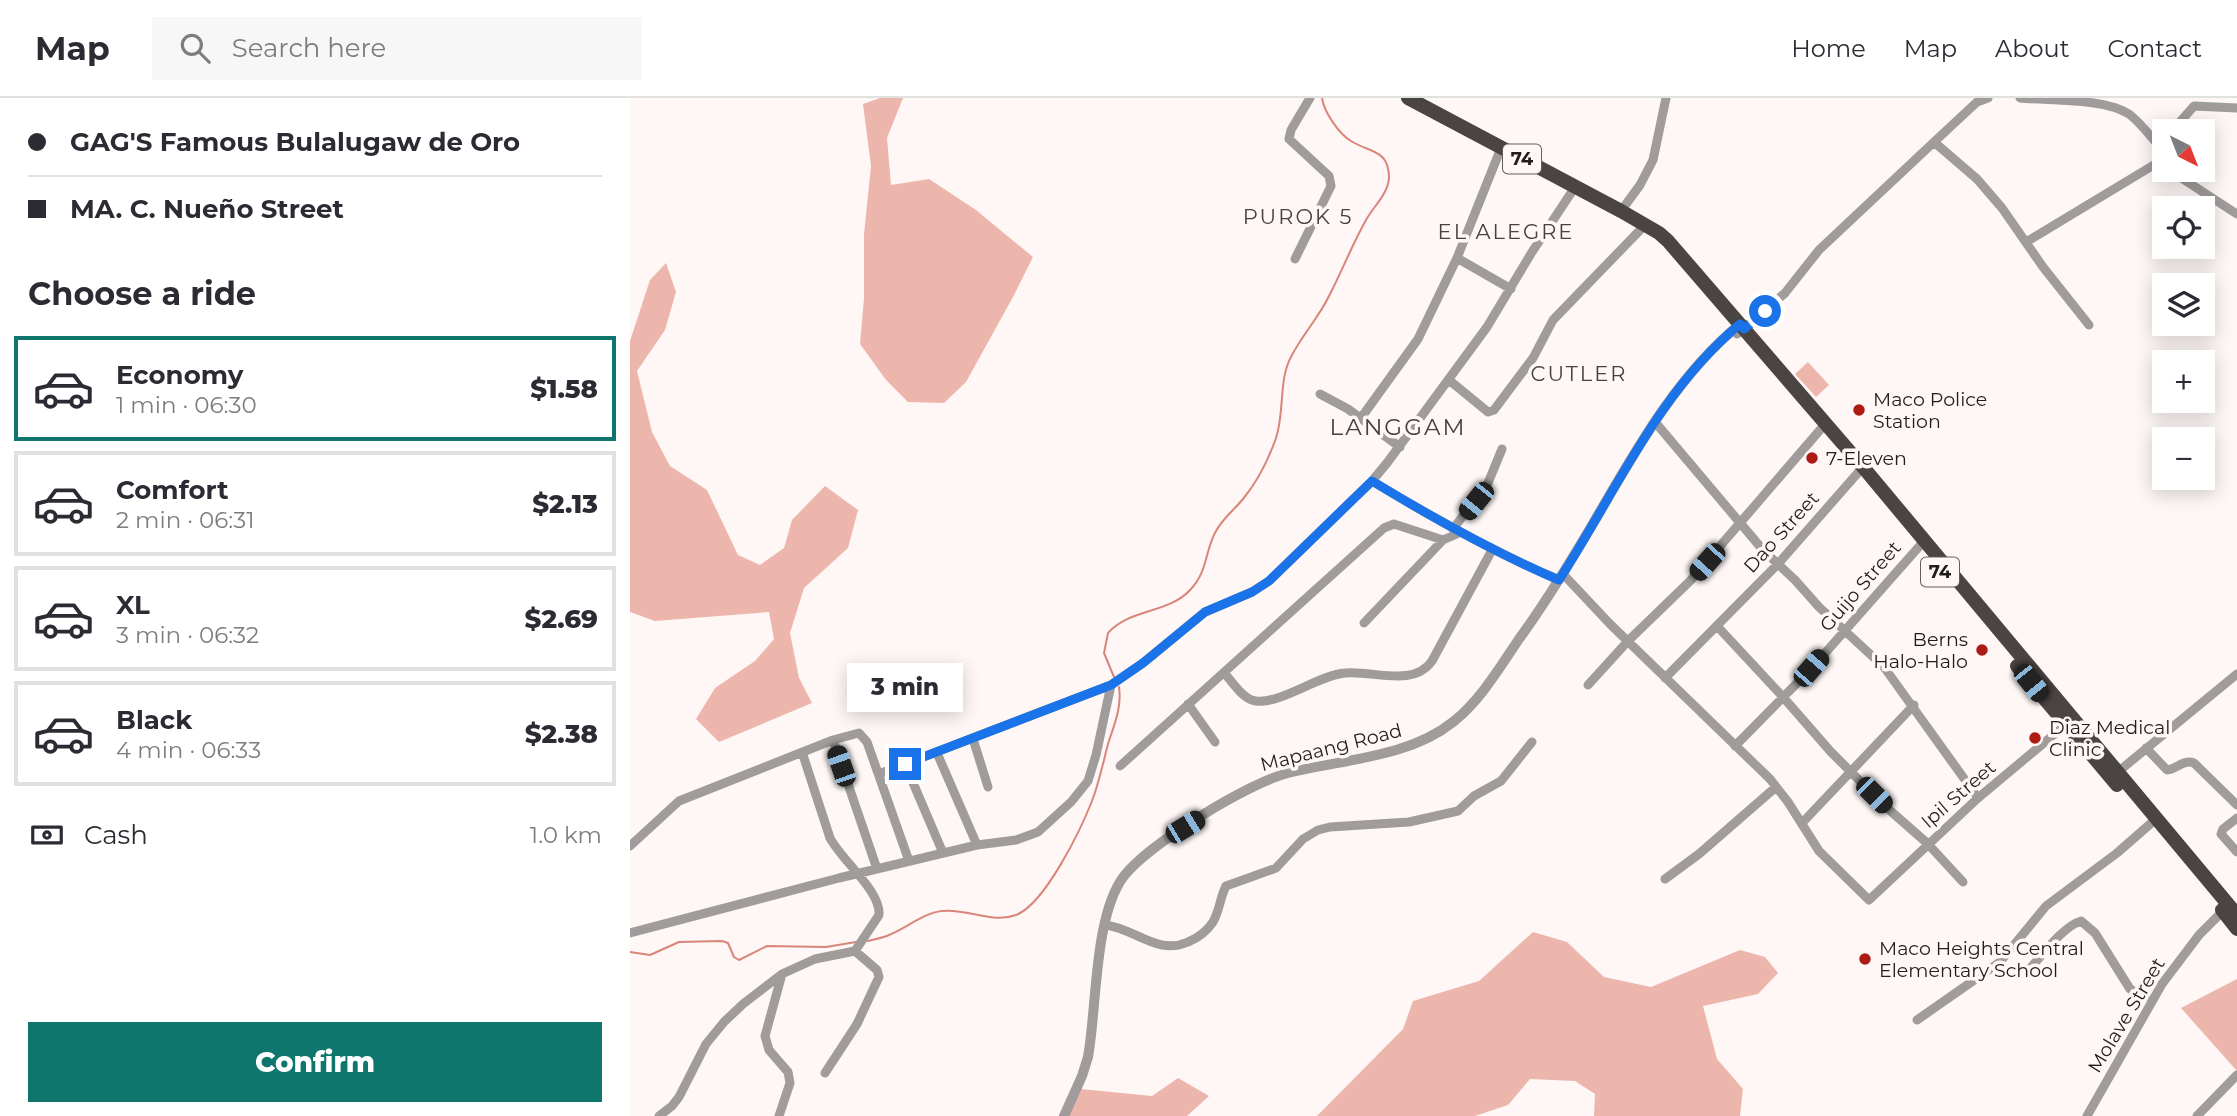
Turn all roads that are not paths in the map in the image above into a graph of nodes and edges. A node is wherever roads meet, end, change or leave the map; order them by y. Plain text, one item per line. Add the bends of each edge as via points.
1 (1310, 98) edge
2 (1408, 98) edge
3 (1666, 98) edge
4 (1989, 98) edge
5 (2020, 98) edge
6 (2094, 100) edge
7 (2111, 102) edge
8 (2237, 108) edge
9 (2183, 119) edge
10 (2152, 135) edge
11 (1934, 142) junction
12 (1502, 148) junction
13 (2152, 169) edge
14 (2188, 182) edge
15 (1575, 187) junction
16 (1621, 211) junction
17 (2237, 214) edge
18 (1640, 224) junction
19 (2026, 243) junction
20 (1457, 258) junction
21 (1295, 260) dead end
22 (1511, 289) junction
23 (2089, 325) dead end
24 (1738, 329) junction
25 (1449, 380) junction
26 (1320, 394) dead end
27 (1361, 418) junction
28 (1655, 422) junction
29 (1823, 427) junction
30 (1399, 447) junction
31 (1502, 449) dead end
32 (1860, 470) junction
33 (1372, 481) junction
34 (1740, 525) junction
35 (1456, 531) junction
36 (1443, 540) junction
37 (1921, 543) junction
38 (1492, 550) junction
39 (1777, 565) junction
40 (1561, 577) junction
41 (1364, 623) dead end
42 (1717, 626) junction
43 (1844, 629) junction
44 (1628, 641) junction
45 (1224, 673) junction
46 (2237, 674) edge
47 (1665, 678) junction
48 (1111, 685) junction
49 (1588, 685) dead end
50 (1783, 697) junction
51 (1188, 704) junction
52 (1914, 705) junction
53 (2069, 722) junction
54 (973, 739) junction
55 (832, 740) junction
56 (1215, 742) dead end
57 (1532, 743) dead end
58 (1735, 746) junction
59 (2146, 748) junction
60 (802, 752) junction
61 (937, 753) junction
62 (905, 764) junction
63 (1120, 766) dead end
64 (1851, 771) junction
65 (2119, 771) junction
66 (879, 774) junction
67 (988, 787) dead end
68 (1776, 787) junction
69 (1978, 798) junction
70 (2237, 805) edge
71 (2237, 818) edge
72 (2154, 821) junction
73 (1802, 823) junction
74 (1927, 844) junction
75 (976, 845) junction
76 (630, 846) edge
77 (2237, 852) edge
78 (943, 853) junction
79 (909, 861) junction
80 (877, 869) junction
81 (857, 874) junction
82 (1665, 879) dead end
83 (1964, 882) dead end
84 (2229, 910) edge
85 (1105, 925) junction
86 (2237, 929) edge
87 (630, 933) edge
88 (855, 951) junction
89 (2027, 972) dead end
90 (782, 974) junction
91 (2152, 999) junction
92 (1917, 1020) dead end
93 (825, 1073) dead end
94 (2237, 1076) edge
95 (659, 1116) edge
96 (779, 1116) edge
97 (1064, 1116) edge
98 (2087, 1116) edge
99 (2197, 1116) edge

1 - 21 street via 1289,139 1329,176 1331,186
2 - 12 highway, 74
3 - 16 street via 1653,160
4 - 11 street via 1977,102
5 - 6 street
6 - 7 street
7 - 10 street
8 - 9 street via 2194,106
11 - 19 street via 1977,179
11 - 24 street via 1819,250 1785,293
12 - 15 highway, 74
12 - 20 street
13 - 19 street
14 - 17 street
15 - 16 highway, 74
15 - 22 street
16 - 18 highway, 74
18 - 24 highway, 74 via 1668,242
18 - 25 street via 1553,320 1533,358 1494,410 1488,412
19 - 23 street
20 - 22 street
20 - 27 street via 1418,339
22 - 25 street
24 - 28 street, Mapaang Road via 1697,365
24 - 29 highway, 74
25 - 30 street
26 - 27 street
27 - 30 street
28 - 34 street
28 - 40 street, Mapaang Road
29 - 32 highway, 74
29 - 34 street
30 - 33 street
31 - 35 street via 1488,484
32 - 37 highway, 74
32 - 39 street, Dao Street
33 - 35 street
33 - 48 street via 1269,581 1205,612
34 - 39 street
34 - 44 street
35 - 36 street
35 - 38 street
36 - 41 street
36 - 45 street via 1394,524 1384,528
37 - 43 street, Guijo Street
37 - 53 highway, 74
38 - 40 street
38 - 45 street via 1438,652 1421,672 1396,676 1341,673 1255,701
39 - 42 street, Dao Street
39 - 43 street
40 - 44 street
40 - 85 street, Mapaang Road via 1499,668 1452,723 1408,746 1282,774 1247,789 1132,867 1114,891
42 - 47 street, Dao Street
42 - 50 street
43 - 50 street, Guijo Street
43 - 52 street via 1875,656
44 - 47 street
44 - 49 street
45 - 51 street
46 - 59 street
47 - 58 street
48 - 54 street
48 - 75 street via 1096,755 1081,791 1038,832
50 - 58 street, Guijo Street
50 - 64 street
51 - 56 street
51 - 63 street
52 - 64 street
52 - 69 street
53 - 65 highway, 74
53 - 69 street, Ipil Street
53 - 72 highway, 74
54 - 61 street
54 - 67 street
55 - 60 street
55 - 66 street via 862,734
55 - 80 street
57 - 85 street via 1501,781 1458,811 1409,822 1330,827 1309,835 1276,868 1226,886 1209,927 1187,943 1170,948
58 - 68 street
59 - 65 street
59 - 70 street via 2167,770 2194,763
60 - 76 street via 679,801
60 - 81 street via 830,838
61 - 62 street
61 - 75 street
62 - 66 street
62 - 78 street
64 - 73 street
64 - 74 street
65 - 72 highway, 74
66 - 79 street
68 - 73 street
68 - 82 street
69 - 74 street, Ipil Street
71 - 77 street via 2221,834
72 - 84 highway, 74
72 - 92 street via 2046,906 2000,962
73 - 74 street, Ipil Street via 1825,858 1868,900
74 - 83 street
75 - 78 street
78 - 79 street
79 - 80 street
80 - 81 street
81 - 87 street
81 - 88 street via 879,910
84 - 86 highway, 74
84 - 91 street, Molave Street via 2173,968
85 - 97 street, Mapaang Road via 1088,1056
88 - 90 street via 815,959
88 - 93 street via 879,977 858,1024
89 - 91 street via 2081,921 2095,933 2130,989
90 - 95 street via 715,1032 679,1097
90 - 96 street via 765,1036 790,1083
91 - 98 street, Molave Street
94 - 99 street

